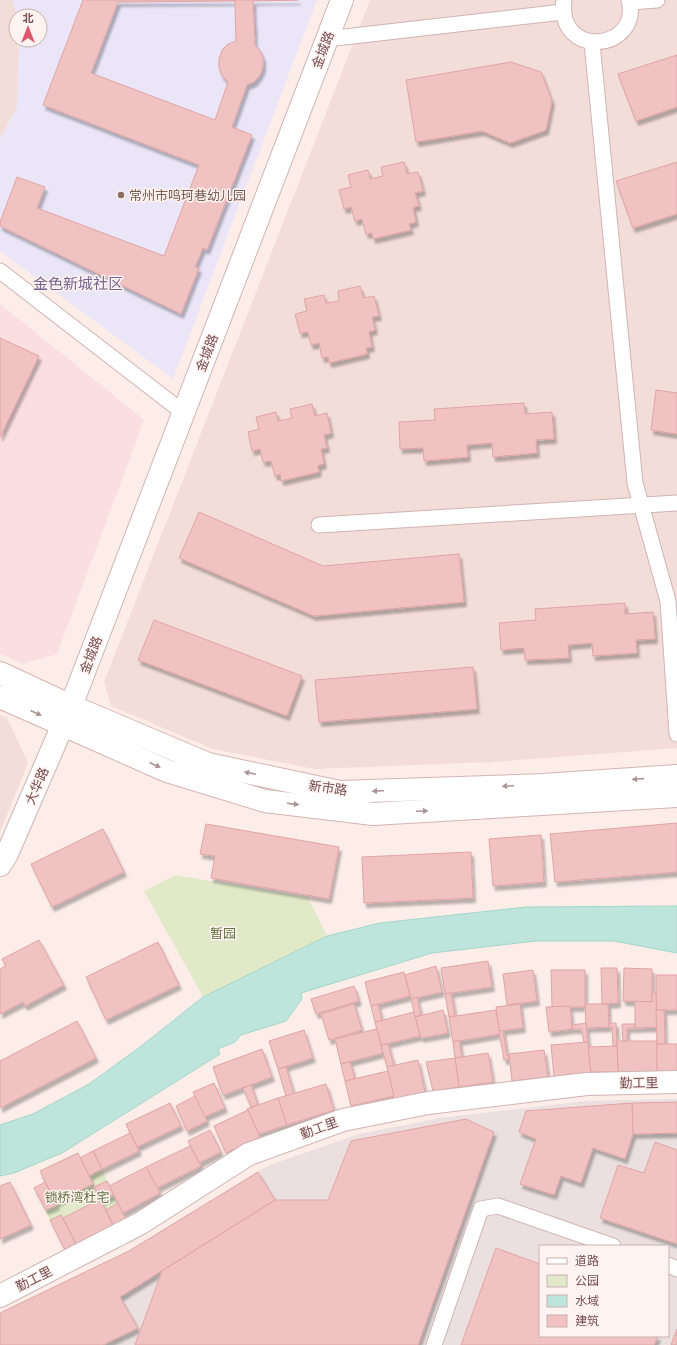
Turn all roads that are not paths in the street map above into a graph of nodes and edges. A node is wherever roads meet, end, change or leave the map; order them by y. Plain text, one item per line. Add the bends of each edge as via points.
1 (342, 0) edge
2 (657, 0) edge
3 (629, 1) edge
4 (563, 6) edge
5 (327, 39) junction
6 (592, 43) junction
7 (0, 271) edge
8 (184, 413) junction
9 (677, 503) edge
10 (641, 506) junction
11 (319, 525) dead end
12 (0, 673) edge
13 (0, 697) edge
14 (67, 715) junction
15 (677, 734) edge
16 (677, 776) edge
17 (677, 796) edge
18 (0, 865) edge
19 (677, 1082) edge
20 (610, 1245) edge
21 (0, 1296) edge
22 (434, 1345) edge

1 - 5 street, 金城路
2 - 3 lane
3 - 6 lane via 630,13 621,32 603,42
4 - 5 lane
4 - 6 lane via 565,23 572,32
5 - 8 street, 金城路
6 - 10 lane via 635,483
7 - 8 lane
8 - 14 street, 金城路
9 - 10 lane
10 - 11 lane
10 - 15 lane via 668,601
12 - 14 street, 新市路
13 -> 14 street, 新市路
16 -> 14 street, 新市路 via 543,785 340,792 208,764
14 -> 17 street, 新市路 via 167,771 266,801 365,813
14 - 18 street, 大华路
19 - 21 street, 勤工里 via 579,1085 428,1103 343,1120 249,1154 141,1222
20 - 22 lane via 498,1206 481,1209

